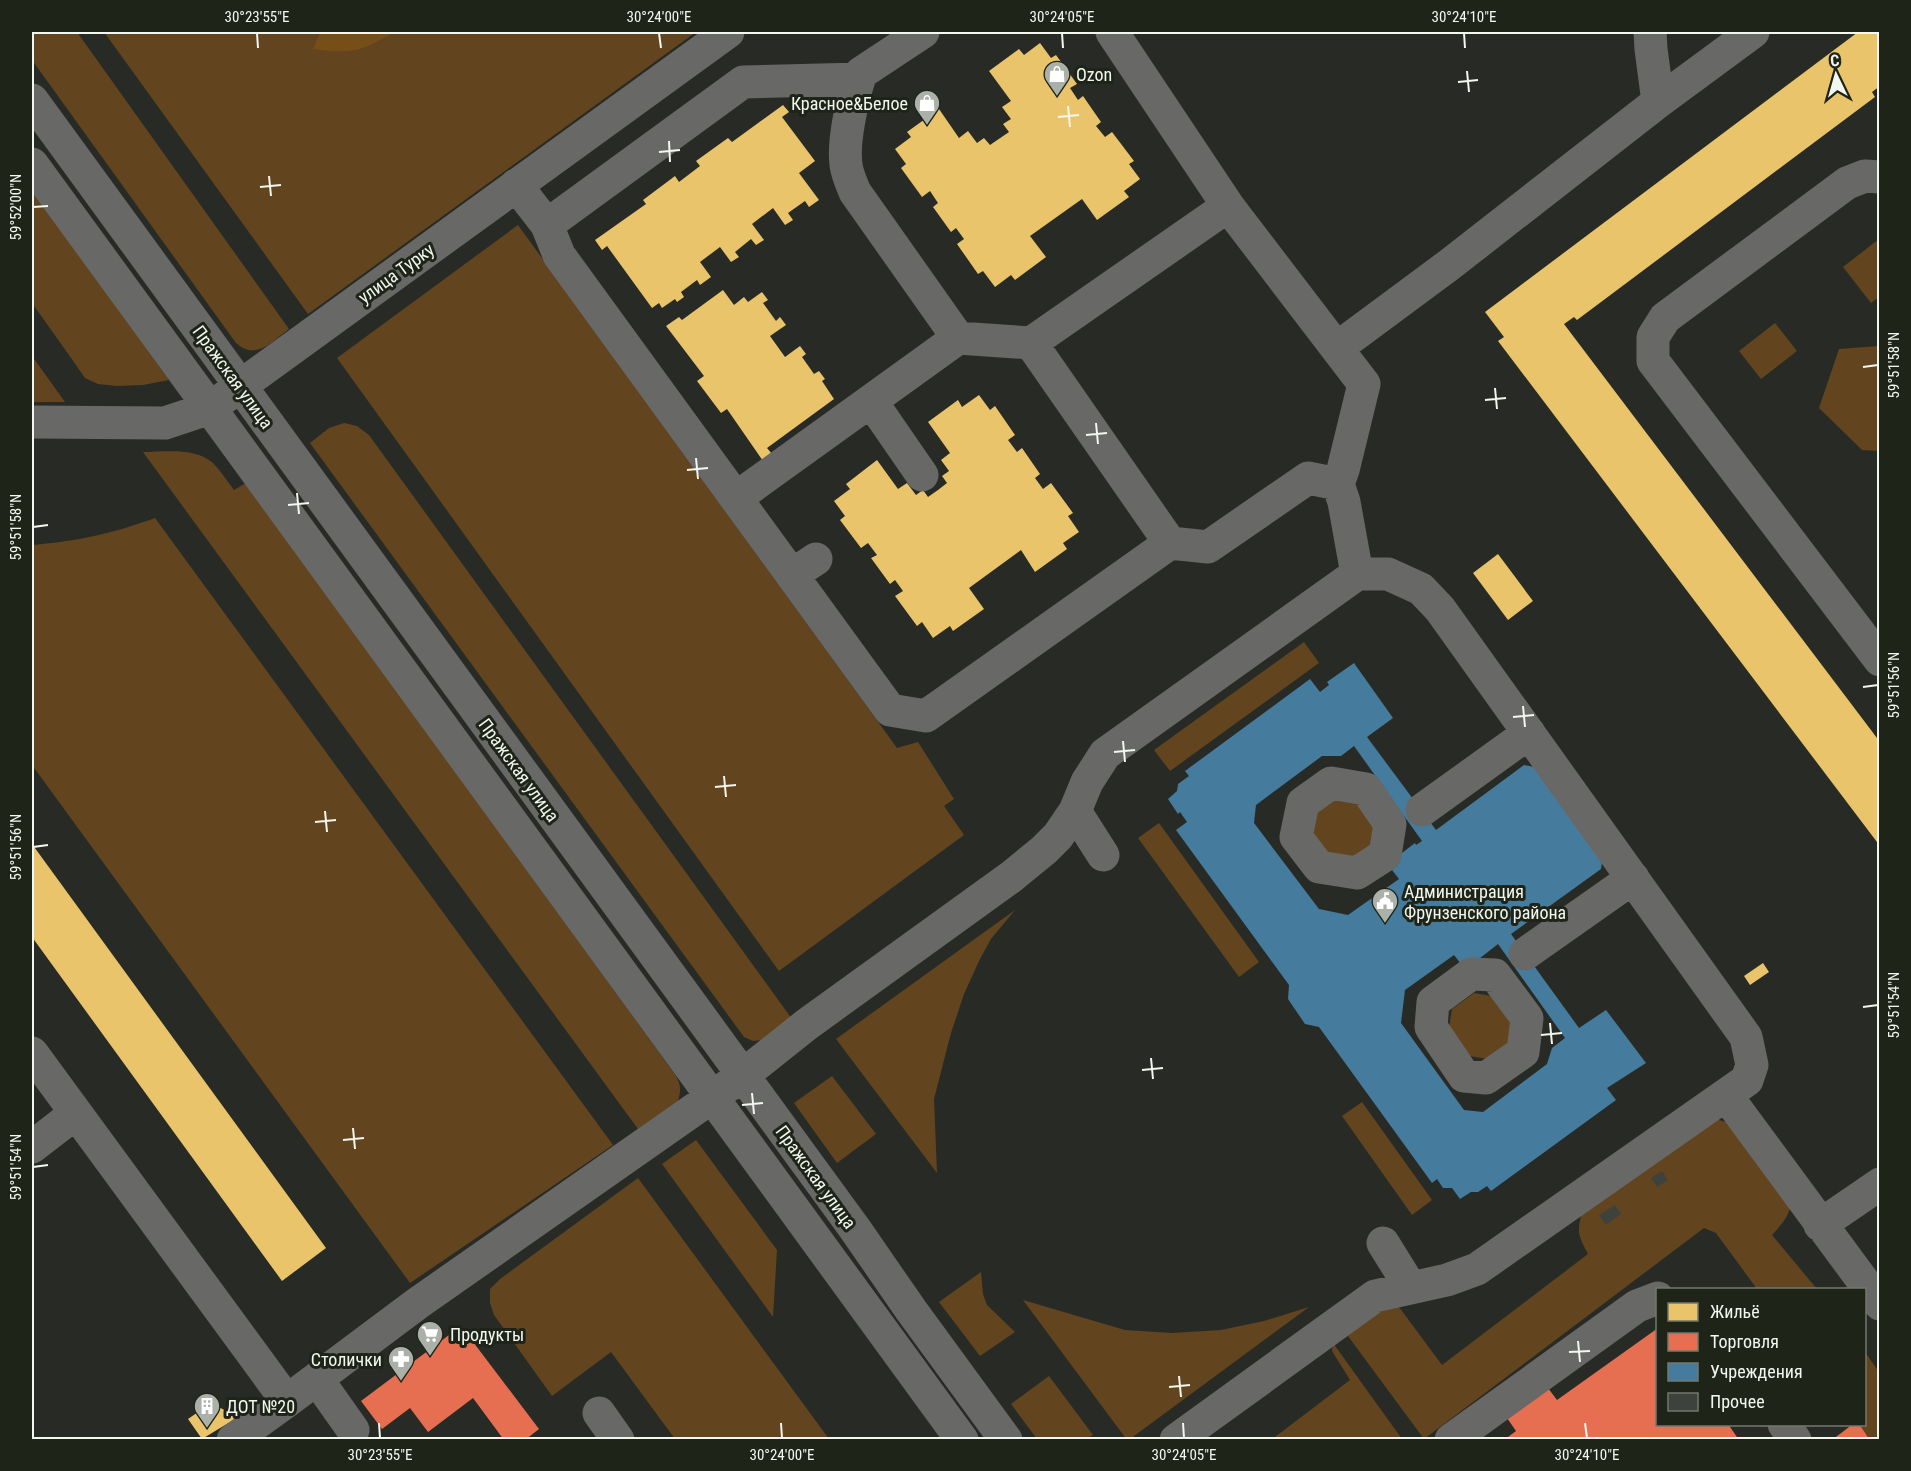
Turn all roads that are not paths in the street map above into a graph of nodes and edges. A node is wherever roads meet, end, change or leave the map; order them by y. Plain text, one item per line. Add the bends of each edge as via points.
1 (728, 32) edge
2 (923, 32) edge
3 (1112, 32) edge
4 (1650, 32) edge
5 (1753, 32) edge
6 (859, 79) junction
7 (32, 100) edge
8 (1658, 102) junction
9 (32, 164) edge
10 (1880, 177) edge
11 (516, 185) junction
12 (1228, 206) junction
13 (548, 225) junction
14 (958, 338) junction
15 (1030, 343) junction
16 (1337, 348) junction
17 (240, 387) junction
18 (871, 400) junction
19 (210, 408) junction
20 (32, 422) edge
21 (922, 475) dead end
22 (1338, 484) junction
23 (736, 498) junction
24 (1170, 543) junction
25 (1357, 574) junction
26 (1880, 660) edge
27 (1529, 734) junction
28 (1075, 811) junction
29 (1406, 821) dead end
30 (1103, 855) dead end
31 (1633, 878) junction
32 (1510, 964) dead end
33 (32, 1053) edge
34 (741, 1076) junction
35 (1726, 1095) junction
36 (712, 1097) junction
37 (76, 1113) junction
38 (32, 1147) edge
39 (1880, 1184) edge
40 (1820, 1225) junction
41 (1383, 1243) dead end
42 (1411, 1288) junction
43 (1656, 1299) edge
44 (1880, 1304) edge
45 (317, 1379) junction
46 (287, 1401) junction
47 (599, 1413) dead end
48 (1785, 1426) edge
49 (353, 1430) dead end
50 (233, 1440) edge
51 (618, 1440) edge
52 (962, 1440) edge
53 (1006, 1440) edge
54 (1176, 1440) edge
55 (1451, 1440) edge
56 (1795, 1440) edge

1 - 11 street, улица Турку
2 - 6 street via 861,73
3 - 12 street
4 - 8 street
5 - 8 street
6 - 13 street via 743,82
6 - 14 street via 851,105 846,168 855,192
7 - 17 street, Пражская улица
8 - 16 street
9 - 19 street, Пражская улица
10 - 26 street via 1865,176 1847,183 1665,318 1653,337 1653,362
11 - 13 street
11 - 17 street, улица Турку
12 - 15 street
12 - 16 street
13 - 23 street via 559,255
14 - 15 street
14 - 18 street
15 - 24 street
16 - 22 street via 1364,384
17 - 19 street, улица Турку
17 - 34 street, Пражская улица
18 - 21 street
18 - 23 street
19 - 20 street, улица Турку via 165,423
19 - 36 street, Пражская улица
22 - 24 street via 1308,478 1208,547
22 - 25 street
23 - 24 street via 804,567 890,710 926,716
25 - 27 street via 1388,574 1421,589 1440,609
25 - 28 street via 1105,754
27 - 29 street
27 - 31 street
28 - 30 street
28 - 34 street via 1058,836 1011,877
31 - 32 street
31 - 35 street via 1746,1037 1752,1065 1748,1080
33 - 37 street
34 - 36 street
34 - 53 street, Пражская улица
35 - 40 street
35 - 42 street via 1477,1269
36 - 45 street via 426,1297
36 - 52 street, Пражская улица
37 - 38 street
37 - 46 street
39 - 40 street
40 - 44 street
41 - 42 street
42 - 54 street via 1374,1296
43 - 55 street via 1637,1306
45 - 46 street
45 - 49 street
46 - 50 street
47 - 51 street
48 - 56 street

